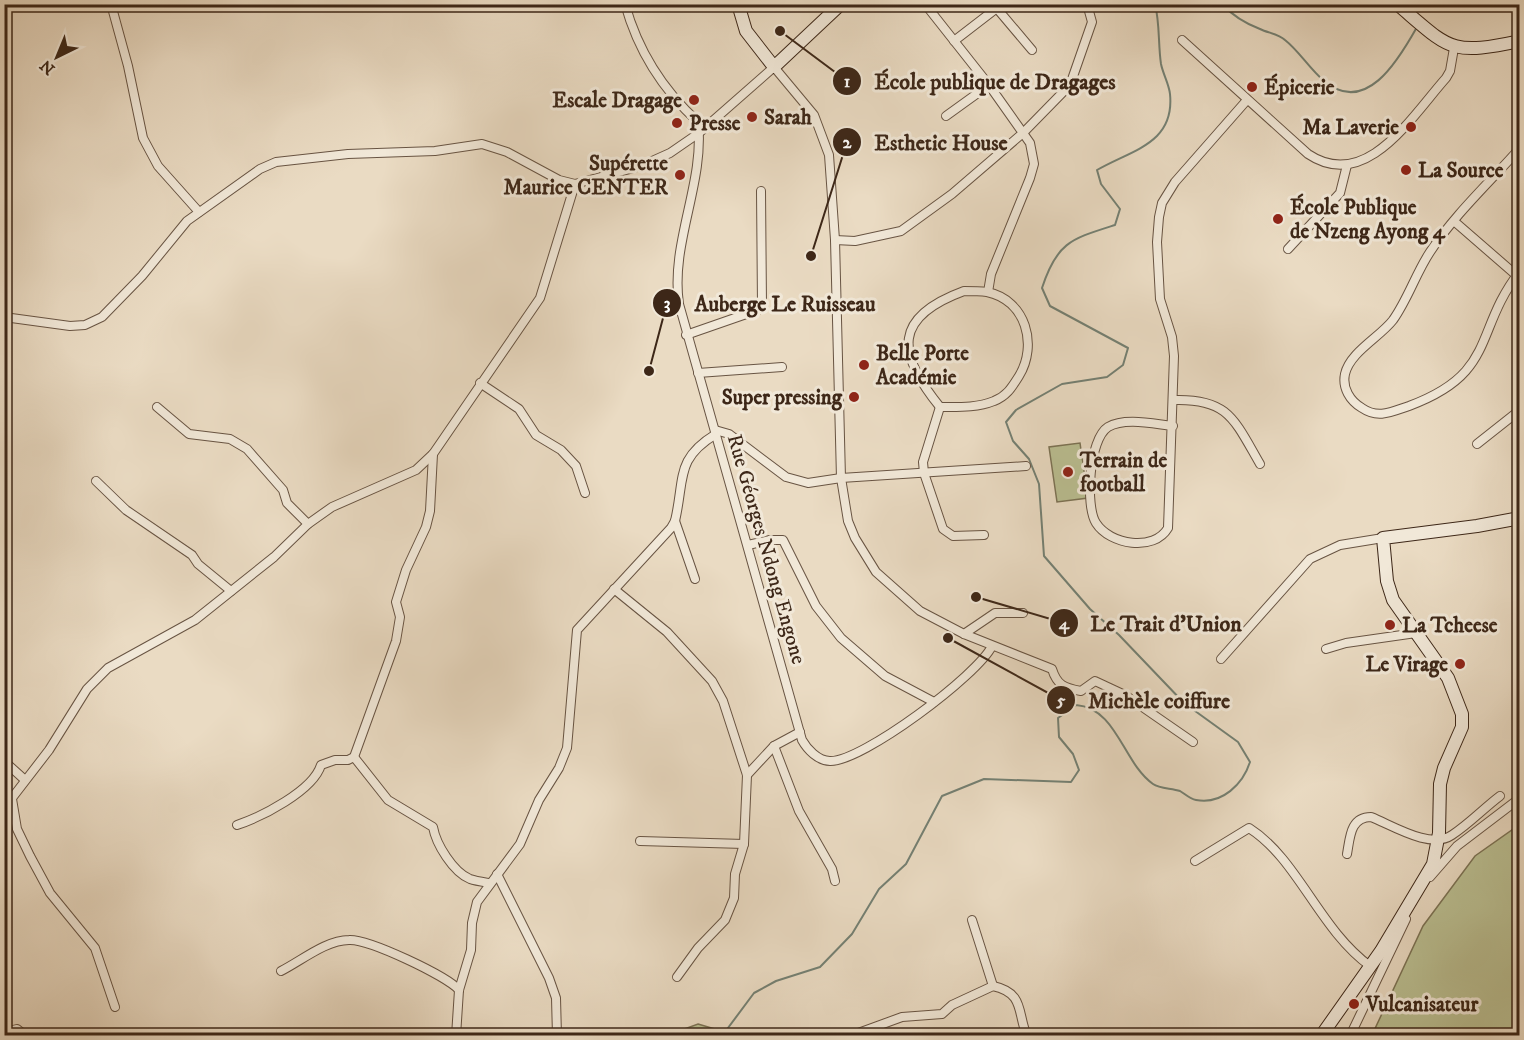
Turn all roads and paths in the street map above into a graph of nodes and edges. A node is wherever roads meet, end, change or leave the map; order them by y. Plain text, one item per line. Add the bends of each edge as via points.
1 (111, 4) edge
2 (625, 4) edge
3 (738, 4) edge
4 (841, 4) edge
5 (925, 4) edge
6 (1087, 4) edge
7 (997, 6) edge
8 (1406, 9) edge
9 (954, 40) junction
10 (1182, 40) dead end
11 (1520, 41) edge
12 (1454, 48) junction
13 (1032, 50) dead end
14 (774, 68) junction
15 (989, 85) junction
16 (1247, 100) junction
17 (946, 116) dead end
18 (1023, 133) junction
19 (699, 134) junction
20 (1520, 148) edge
21 (1347, 165) junction
22 (575, 184) junction
23 (761, 191) dead end
24 (199, 212) junction
25 (1455, 222) junction
26 (835, 240) junction
27 (1288, 249) dead end
28 (1518, 273) edge
29 (988, 292) junction
30 (4, 316) edge
31 (686, 335) junction
32 (782, 367) dead end
33 (698, 373) junction
34 (480, 383) junction
35 (1173, 400) junction
36 (940, 406) junction
37 (157, 408) dead end
38 (1520, 410) edge
39 (1173, 426) junction
40 (716, 432) junction
41 (1477, 444) dead end
42 (433, 454) junction
43 (1260, 464) dead end
44 (1026, 466) dead end
45 (924, 473) junction
46 (841, 478) junction
47 (96, 481) dead end
48 (585, 493) dead end
49 (1520, 518) edge
50 (675, 521) junction
51 (308, 524) junction
52 (984, 535) dead end
53 (1383, 538) junction
54 (748, 545) junction
55 (695, 579) dead end
56 (614, 589) junction
57 (231, 591) junction
58 (1023, 613) dead end
59 (1416, 633) junction
60 (964, 634) junction
61 (992, 646) junction
62 (1326, 650) dead end
63 (1221, 659) dead end
64 (934, 702) junction
65 (800, 732) junction
66 (1193, 742) dead end
67 (774, 746) junction
68 (354, 757) junction
69 (4, 761) edge
70 (747, 775) junction
71 (25, 780) junction
72 (1500, 796) dead end
73 (12, 798) junction
74 (1520, 798) edge
75 (4, 813) edge
76 (237, 825) dead end
77 (1438, 839) junction
78 (640, 841) dead end
79 (744, 844) junction
80 (1347, 854) dead end
81 (1195, 861) dead end
82 (497, 874) junction
83 (835, 881) dead end
84 (489, 883) junction
85 (972, 920) dead end
86 (1370, 966) junction
87 (281, 971) dead end
88 (676, 977) dead end
89 (993, 986) junction
90 (459, 990) junction
91 (115, 1007) dead end
92 (1326, 1028) edge
93 (4, 1032) edge
94 (27, 1035) edge
95 (456, 1035) edge
96 (557, 1035) edge
97 (850, 1035) edge
98 (1027, 1035) edge
99 (1350, 1035) edge

1 - 24 street via 143,138 158,166
2 - 19 street via 653,70 698,122
3 - 14 street via 746,31
4 - 14 street
5 - 9 street
6 - 18 street via 1092,22 1070,85
7 - 9 street
7 - 13 street
8 - 12 street
9 - 15 street
10 - 16 street
11 - 12 street via 1476,50
12 - 21 street via 1446,78 1398,131 1368,160
14 - 19 street
14 - 26 street via 814,115 826,142
15 - 17 street
15 - 18 street
16 - 21 street via 1316,160
16 - 35 street via 1175,182 1162,203 1158,281 1172,337
18 - 26 street via 952,194 900,231 855,241
18 - 29 street via 1034,164 991,274
19 - 22 street via 662,158
19 - 31 street, Rue Géorges Ndong Engone via 677,274
20 - 25 street
21 - 27 street via 1340,193
22 - 24 street via 559,180 500,149 473,145 435,152 284,160 260,169
22 - 34 street via 540,298
23 - 31 street via 762,305 758,310
24 - 30 street via 175,234 114,306 95,320 85,325 63,326
25 - 28 street
25 - 28 street via 1430,252 1391,322 1348,366 1344,381 1357,406 1374,415 1384,415 1433,396 1468,371
26 - 46 street
29 - 36 street via 964,291 941,299 920,314 907,339 911,365
29 - 36 street via 1009,304 1024,322 1030,353 1024,368 1007,394 994,401 963,407
31 - 33 street, Rue Géorges Ndong Engone
32 - 33 street
33 - 40 street, Rue Géorges Ndong Engone
34 - 42 street
34 - 48 street via 519,409 536,435 561,450 576,466
35 - 39 street
35 - 43 street via 1198,399 1217,405
36 - 45 street via 926,448
37 - 51 street via 189,434 230,439 247,449 283,490 287,503
38 - 41 street
39 - 39 street via 1165,534 1144,543 1130,543 1107,534 1093,517 1091,466 1096,441 1109,426 1118,423
40 - 46 street via 729,434 786,477 808,483
40 - 50 street via 696,447 687,460
40 - 54 street, Rue Géorges Ndong Engone
42 - 51 street via 416,470 332,507
42 - 68 street via 426,527 406,570 396,602 400,617 396,641
44 - 45 street
45 - 46 street
45 - 52 street via 947,534
46 - 60 street via 848,521 876,572 920,611
47 - 57 street via 126,510 192,555
49 - 53 street
50 - 55 street
50 - 56 street
51 - 57 street
53 - 59 street via 1393,600
53 - 63 street via 1340,545 1310,559
54 - 64 street via 783,540 816,606 841,638 885,676
54 - 65 street, Rue Géorges Ndong Engone
56 - 70 street via 667,632 712,681 723,701
56 - 82 street via 577,630 567,748 555,777 538,800 520,844
57 - 71 street via 195,620 98,677
58 - 60 street via 994,613
59 - 62 street via 1372,638
59 - 77 street via 1448,678 1462,714 1462,734 1440,784
60 - 61 street
61 - 64 street, Rue Géorges Ndong Engone via 985,659
61 - 66 street via 1052,669 1061,686 1081,691 1095,681 1125,695
64 - 65 street, Rue Géorges Ndong Engone via 887,735 836,760 813,754
65 - 67 street
67 - 70 street
67 - 83 street via 799,811
68 - 76 street via 321,765 309,783 288,799
68 - 84 street via 388,800 433,827 436,841 461,873
69 - 71 street
70 - 79 street
71 - 73 street
72 - 77 street via 1452,836
73 - 75 street
73 - 91 street via 17,830 50,893 95,948
74 - 99 street via 1457,846 1431,876 1403,924
77 - 80 street via 1362,817 1353,825
77 - 86 street via 1429,872
78 - 79 street
79 - 88 street via 735,874 734,898 725,920
81 - 86 street via 1250,828 1287,866 1333,932
82 - 84 street
82 - 96 street via 549,978 556,998
84 - 90 street via 477,902 471,950
85 - 89 street
86 - 92 street
87 - 90 street via 335,942 350,939 398,955
89 - 97 street via 952,1005 942,1014 902,1017
89 - 98 street via 1016,998
90 - 95 street
93 - 94 street via 17,1029

